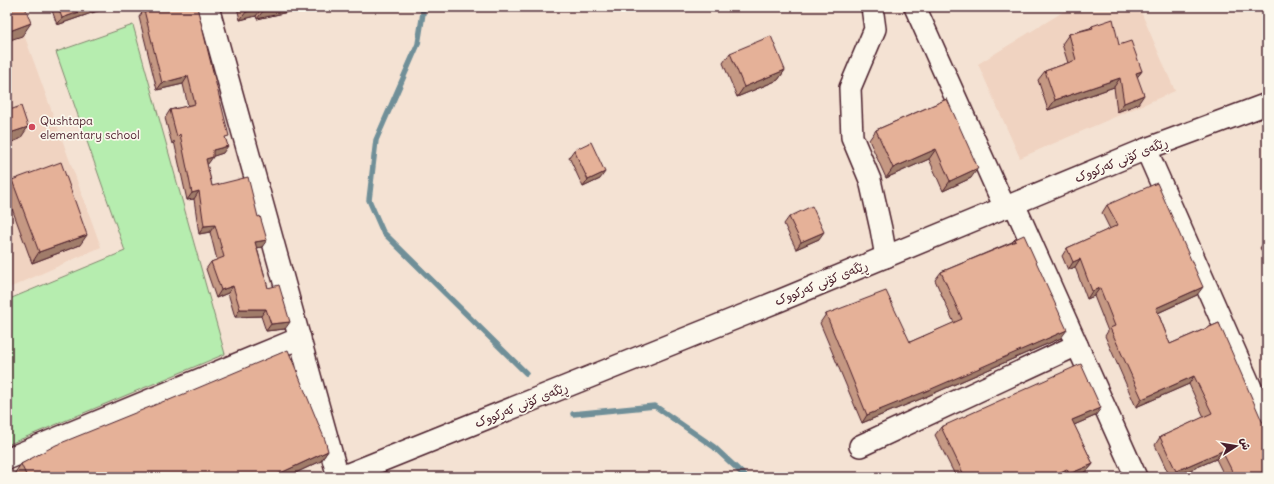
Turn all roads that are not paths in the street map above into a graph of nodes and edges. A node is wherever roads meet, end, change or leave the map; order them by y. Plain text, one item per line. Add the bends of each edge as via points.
1 (208, 7) edge
2 (872, 7) edge
3 (915, 7) edge
4 (1267, 104) edge
5 (1146, 149) junction
6 (1010, 206) junction
7 (886, 257) junction
8 (300, 338) junction
9 (1077, 345) junction
10 (1267, 424) edge
11 (860, 446) dead end
12 (7, 459) edge
13 (376, 464) junction
14 (1128, 475) edge
15 (339, 477) edge
16 (356, 477) edge

1 - 8 street
2 - 7 street via 875,29 850,88 851,122 852,136 870,180
3 - 6 street
4 - 5 street, ڕێگەی کۆنی کەرکووک
5 - 6 street, ڕێگەی کۆنی کەرکووک
5 - 10 street
6 - 7 street, ڕێگەی کۆنی کەرکووک
6 - 9 street
7 - 13 street, ڕێگەی کۆنی کەرکووک
8 - 12 street
8 - 15 street
9 - 11 street
9 - 14 street
13 - 15 street, ڕێگەی کۆنی کەرکووک
13 - 16 street, ڕێگەی کۆنی کەرکووک

